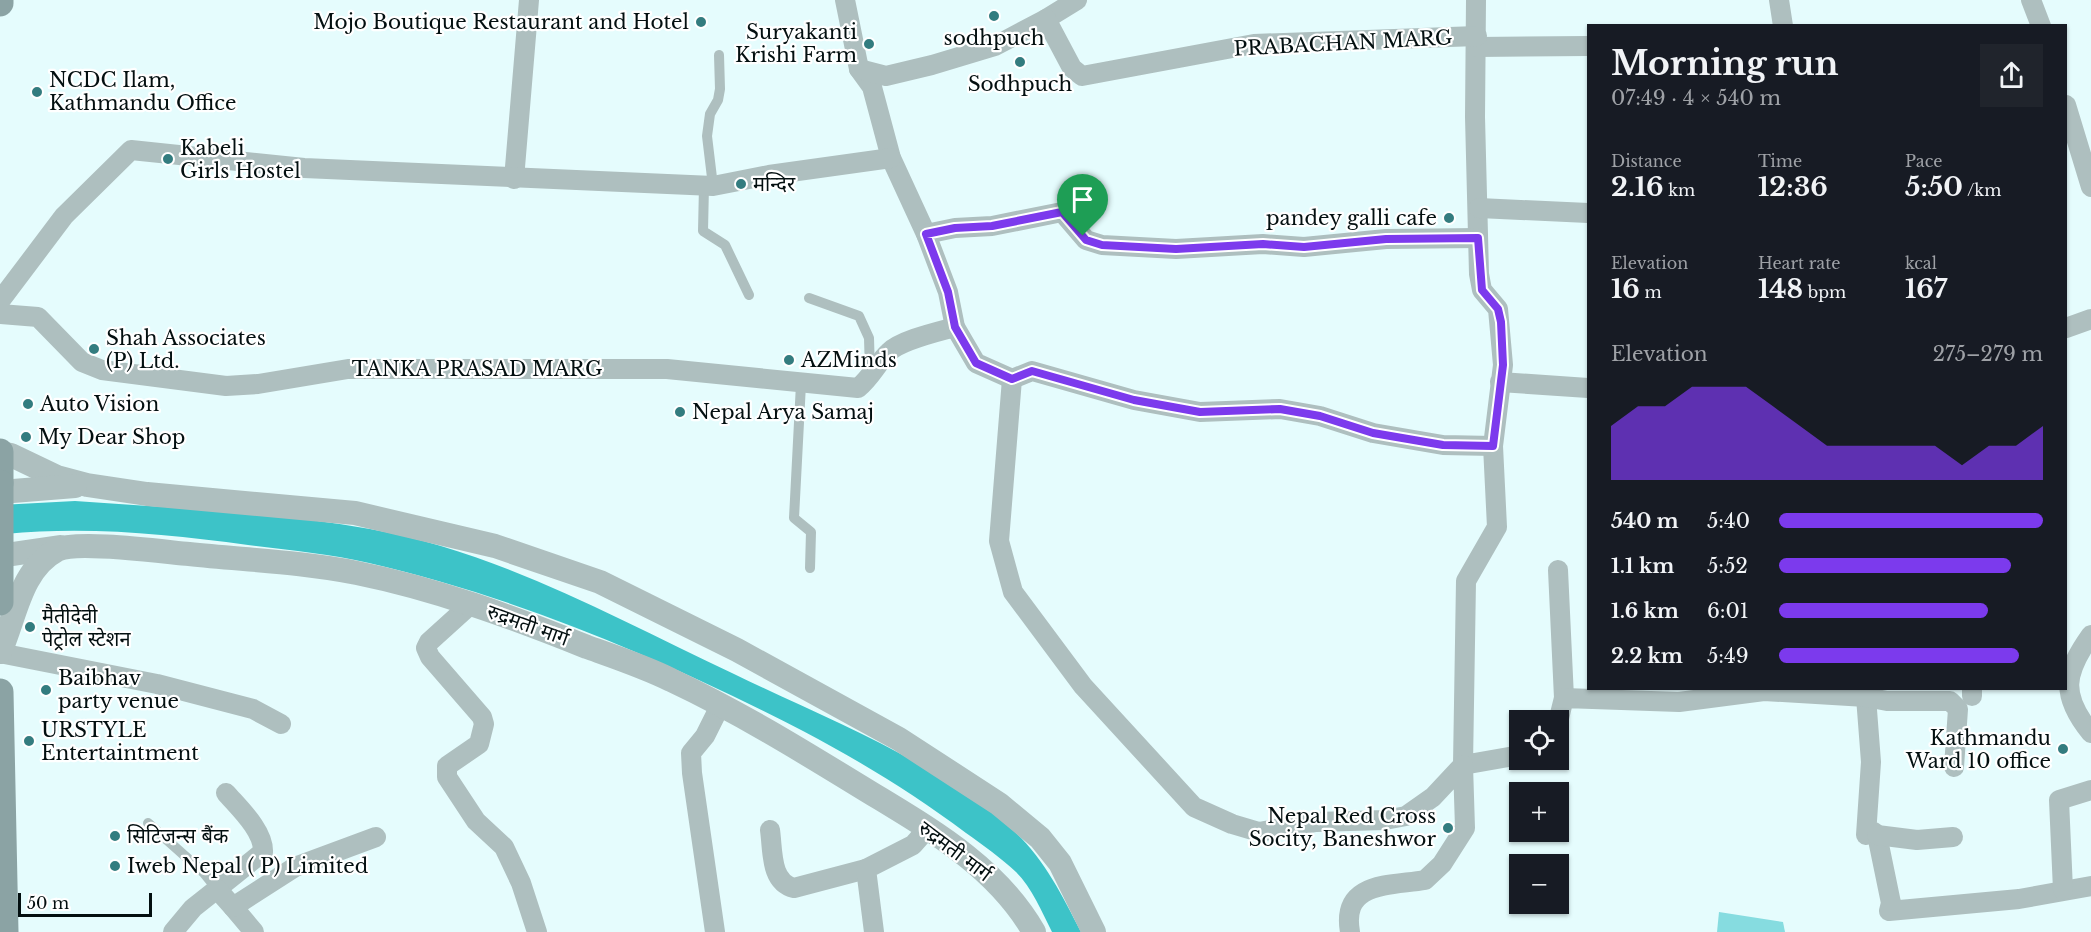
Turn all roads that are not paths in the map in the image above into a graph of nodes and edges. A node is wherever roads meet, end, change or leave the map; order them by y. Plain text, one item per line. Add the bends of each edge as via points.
1 (529, 0) edge
2 (845, 0) edge
3 (1077, 0) edge
4 (1476, 0) edge
5 (1779, 0) edge
6 (2031, 0) edge
7 (1046, 19) junction
8 (1783, 24) edge
9 (2040, 24) edge
10 (1477, 42) junction
11 (1587, 46) edge
12 (719, 55) dead end
13 (859, 69) junction
14 (2067, 108) edge
15 (891, 158) junction
16 (514, 179) junction
17 (709, 186) junction
18 (2091, 187) edge
19 (1479, 208) junction
20 (1587, 213) edge
21 (926, 234) junction
22 (1478, 238) junction
23 (749, 295) dead end
24 (809, 298) dead end
25 (0, 300) edge
26 (0, 314) edge
27 (2091, 318) edge
28 (955, 327) junction
29 (2067, 328) edge
30 (870, 379) junction
31 (1012, 379) junction
32 (1500, 382) junction
33 (801, 384) junction
34 (1587, 388) edge
35 (1493, 446) junction
36 (0, 453) edge
37 (0, 483) edge
38 (87, 485) junction
39 (0, 492) edge
40 (61, 547) junction
41 (0, 556) edge
42 (810, 568) dead end
43 (1558, 570) dead end
44 (0, 602) edge
45 (471, 604) junction
46 (0, 620) edge
47 (2091, 635) edge
48 (0, 652) edge
49 (2070, 658) edge
50 (0, 692) edge
51 (1886, 695) edge
52 (1866, 697) junction
53 (1564, 698) junction
54 (720, 706) junction
55 (1561, 710) edge
56 (281, 724) dead end
57 (2091, 733) edge
58 (1509, 757) edge
59 (1463, 765) junction
60 (1954, 767) dead end
61 (2091, 790) edge
62 (226, 793) dead end
63 (148, 823) dead end
64 (928, 828) junction
65 (770, 830) dead end
66 (1877, 835) junction
67 (376, 837) dead end
68 (1953, 837) dead end
69 (866, 869) junction
70 (2091, 886) edge
71 (217, 889) junction
72 (2063, 890) junction
73 (233, 907) junction
74 (5, 932) edge
75 (173, 932) edge
76 (254, 932) edge
77 (537, 932) edge
78 (715, 932) edge
79 (874, 932) edge
80 (1034, 932) edge
81 (1094, 932) edge
82 (1350, 932) edge

1 - 16 street
2 - 13 street
3 - 7 street
4 - 10 street
5 - 8 street
6 - 9 street
7 - 10 street, PRABACHAN MARG via 1072,68 1082,76 1254,44
7 - 13 street via 995,46 932,65 886,76
10 - 11 street
10 - 19 street
12 - 17 lane via 720,89 707,136
13 - 15 street via 872,87
14 - 18 street
15 - 17 street
15 - 21 street
16 - 17 street
16 - 25 street via 304,168 131,150 64,216
17 - 23 lane via 703,231 725,245
19 - 20 street
19 - 22 street
21 - 22 street via 1062,212 1086,240 1102,245 1176,249 1263,244 1304,247 1386,239
21 - 28 street via 948,292
22 - 32 street via 1482,290 1498,309 1501,322
24 - 30 lane via 859,316 869,338
26 - 33 street, TANKA PRASAD MARG via 38,317 82,362 102,370 226,386 383,368 668,369
27 - 29 street
28 - 30 street via 889,351
28 - 31 street via 976,363
30 - 33 street, TANKA PRASAD MARG via 858,388
31 - 35 street via 1032,371 1134,400 1200,412 1280,409 1320,416 1373,433 1443,445
31 - 59 street via 999,541 1013,592 1083,686 1194,807 1258,832 1328,821 1385,820 1406,816 1433,797
32 - 34 street
32 - 35 street
33 - 42 lane via 794,518 811,532
35 - 59 street via 1497,527 1466,581
36 - 37 main road
36 - 38 street
37 - 44 main road, bridge
38 - 39 street
38 - 81 street via 355,513 495,546 600,582 737,650 899,739 999,804 1040,838 1060,862
40 - 41 street, रुद्रमती मार्ग
40 - 45 street, रुद्रमती मार्ग via 163,551 355,572
40 - 48 street via 41,560 29,577
43 - 53 street
44 - 46 main road
45 - 54 street, रुद्रमती मार्ग via 670,679
45 - 77 street via 426,648 484,724 479,744 447,766 447,777 476,820 504,847
47 - 49 street
48 - 56 street via 157,684 253,709
49 - 57 street via 2067,679 2075,714
50 - 74 main road
51 - 52 street
51 - 60 street via 1956,704
52 - 53 street via 1764,691 1679,702
52 - 66 street via 1871,762 1866,835
53 - 55 street
54 - 64 street, रुद्रमती मार्ग via 792,744
54 - 78 street via 691,753
58 - 59 street
59 - 82 street via 1465,828 1458,844 1425,880 1378,886 1354,898 1350,906
61 - 72 street via 2059,800
62 - 71 street via 253,826 263,852
63 - 71 lane
64 - 69 street via 913,845
64 - 80 street, रुद्रमती मार्ग via 998,882
65 - 69 street via 777,878 784,886 794,888
66 - 68 street via 1917,840
66 - 72 street via 1889,911 2019,899
67 - 73 street via 303,863
69 - 79 street
70 - 72 street
71 - 73 street
71 - 75 street via 193,908
73 - 76 street

